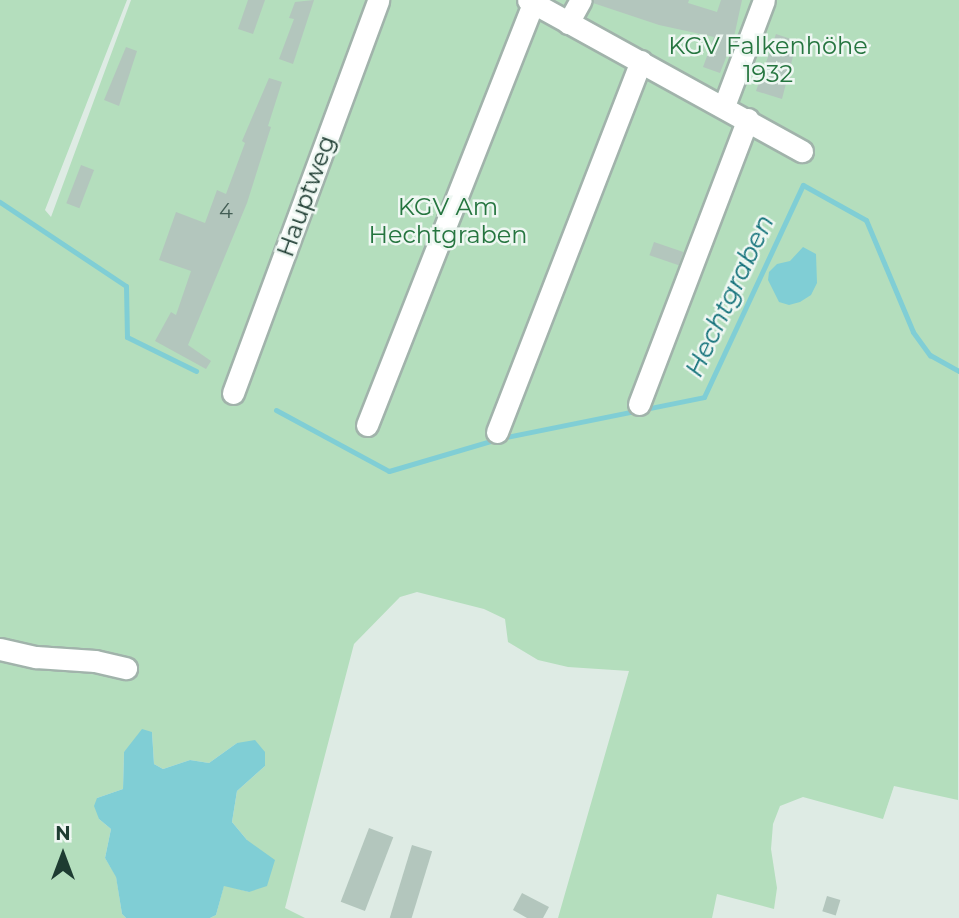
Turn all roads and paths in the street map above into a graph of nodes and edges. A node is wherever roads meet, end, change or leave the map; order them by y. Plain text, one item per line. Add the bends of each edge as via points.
1 (378, 0) edge
2 (581, 0) edge
3 (764, 0) edge
4 (530, 2) edge
5 (568, 23) junction
6 (641, 61) junction
7 (724, 106) junction
8 (748, 119) junction
9 (802, 151) dead end
10 (233, 393) dead end
11 (639, 404) dead end
12 (368, 425) dead end
13 (497, 432) dead end
14 (0, 649) edge
15 (126, 668) dead end

1 - 10 lane, Hauptweg
2 - 5 lane
3 - 7 lane
4 - 5 lane
4 - 12 lane
5 - 6 lane
6 - 7 lane
6 - 13 lane
7 - 8 lane
8 - 9 lane
8 - 11 lane
14 - 15 lane

